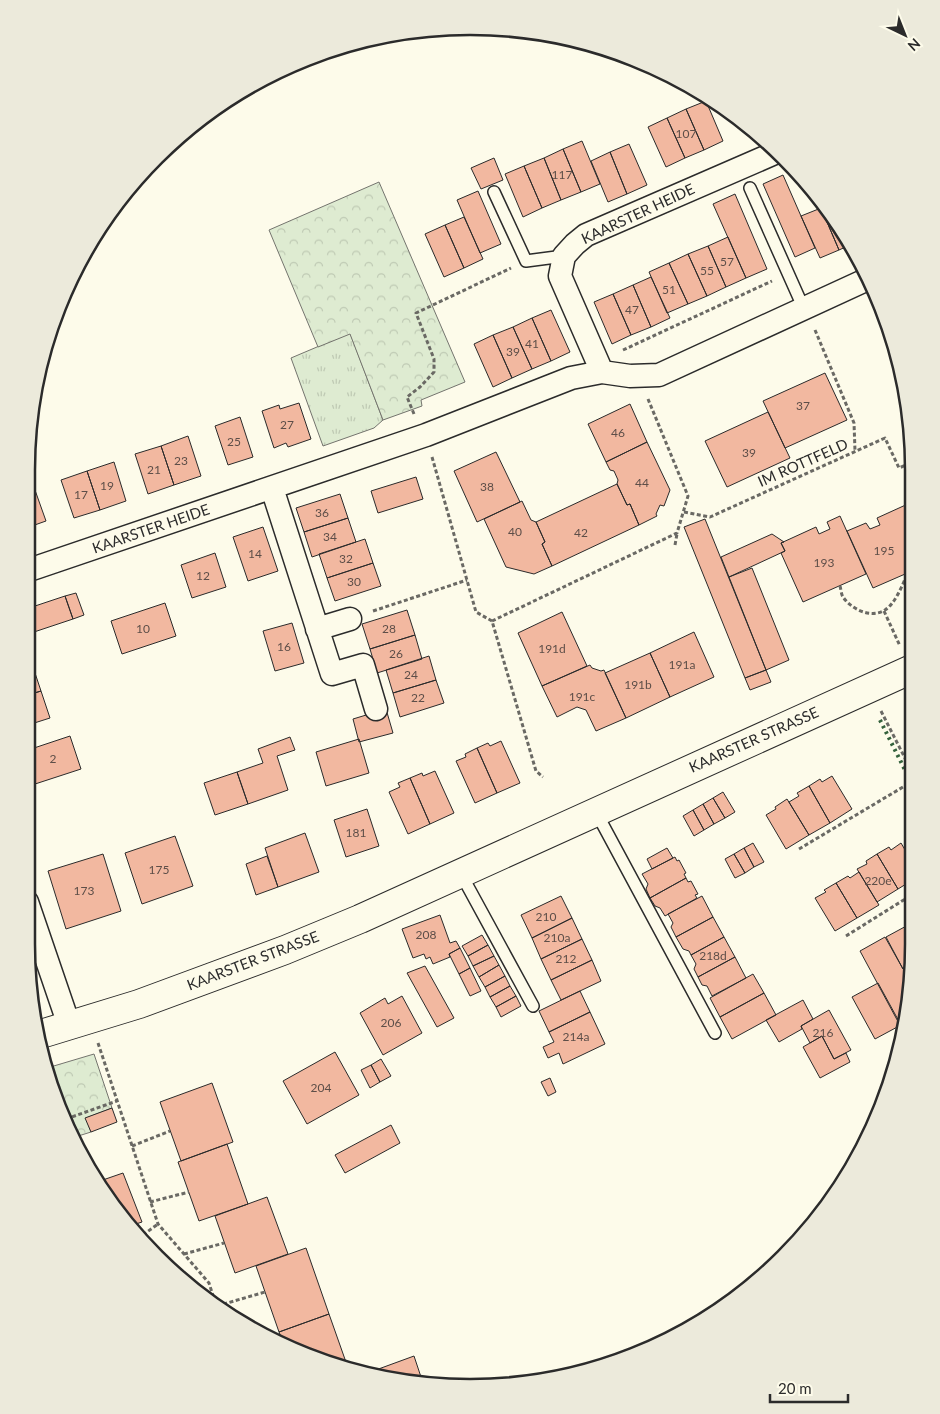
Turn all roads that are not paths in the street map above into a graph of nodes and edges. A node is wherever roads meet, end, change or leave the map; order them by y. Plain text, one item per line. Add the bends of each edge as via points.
1 (770, 155) edge
2 (750, 188) dead end
3 (494, 192) dead end
4 (564, 256) junction
5 (862, 282) edge
6 (804, 308) junction
7 (599, 367) junction
8 (272, 488) junction
9 (35, 568) edge
10 (350, 618) road end
11 (318, 629) junction
12 (905, 672) edge
13 (376, 708) dead end
14 (596, 812) junction
15 (461, 874) junction
16 (35, 922) edge
17 (533, 1006) dead end
18 (79, 1022) junction
19 (44, 1033) edge
20 (715, 1033) dead end

1 - 4 street, KAARSTER HEIDE via 586,235
2 - 6 lane
3 - 4 lane via 526,261
4 - 7 street via 560,276
5 - 6 street, KAARSTER HEIDE
6 - 7 street, KAARSTER HEIDE via 659,375 638,375
7 - 8 street, KAARSTER HEIDE via 426,435
8 - 9 street, KAARSTER HEIDE
8 - 11 street
10 - 11 street
11 - 13 street via 332,674 364,665
12 - 14 main road, KAARSTER STRASSE
14 - 15 main road, KAARSTER STRASSE
14 - 20 lane
15 - 17 lane
15 - 18 main road, KAARSTER STRASSE via 285,950 139,1004
16 - 18 street
18 - 19 main road, KAARSTER STRASSE

